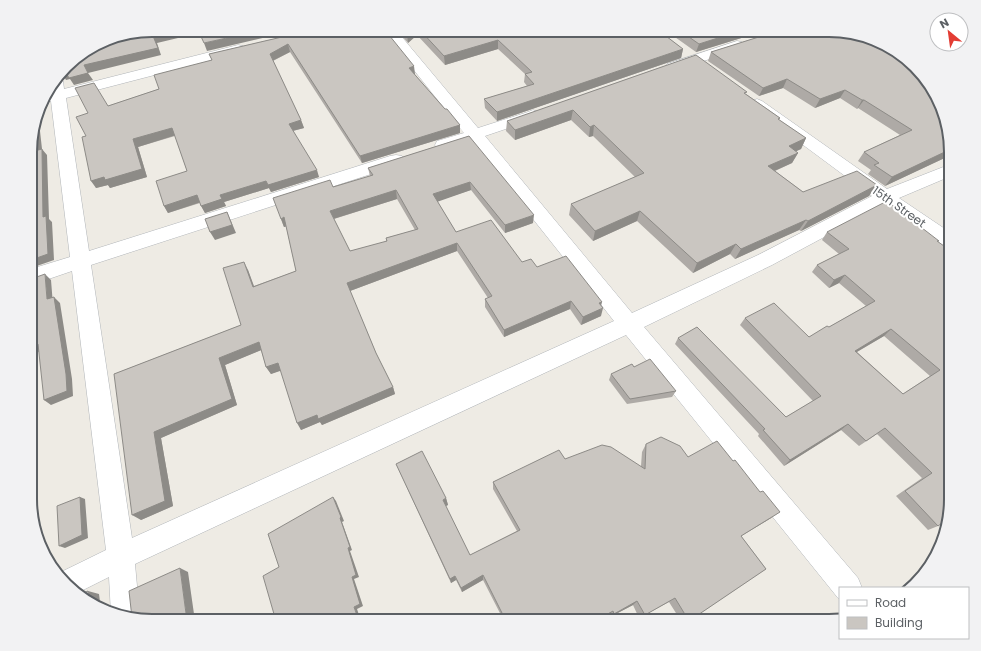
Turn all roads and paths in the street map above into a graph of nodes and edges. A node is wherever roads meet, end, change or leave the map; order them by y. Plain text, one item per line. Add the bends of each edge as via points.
1 (395, 37) edge
2 (755, 40) edge
3 (254, 45) edge
4 (658, 72) edge
5 (55, 90) edge
6 (53, 94) edge
7 (746, 96) edge
8 (548, 109) edge
9 (474, 134) junction
10 (944, 172) edge
11 (885, 197) junction
12 (944, 238) edge
13 (81, 261) junction
14 (37, 275) edge
15 (629, 324) junction
16 (121, 557) junction
17 (72, 581) edge
18 (847, 587) edge
19 (125, 611) edge

1 - 9 street
2 - 4 street
3 - 5 street
6 - 13 street
7 - 11 street, 15th Street
8 - 9 street
9 - 13 street
9 - 15 street
10 - 11 street
11 - 12 street, 15th Street
11 - 15 street via 765,260
13 - 14 street
13 - 16 street
15 - 16 street
15 - 18 street
16 - 17 street
16 - 19 street

